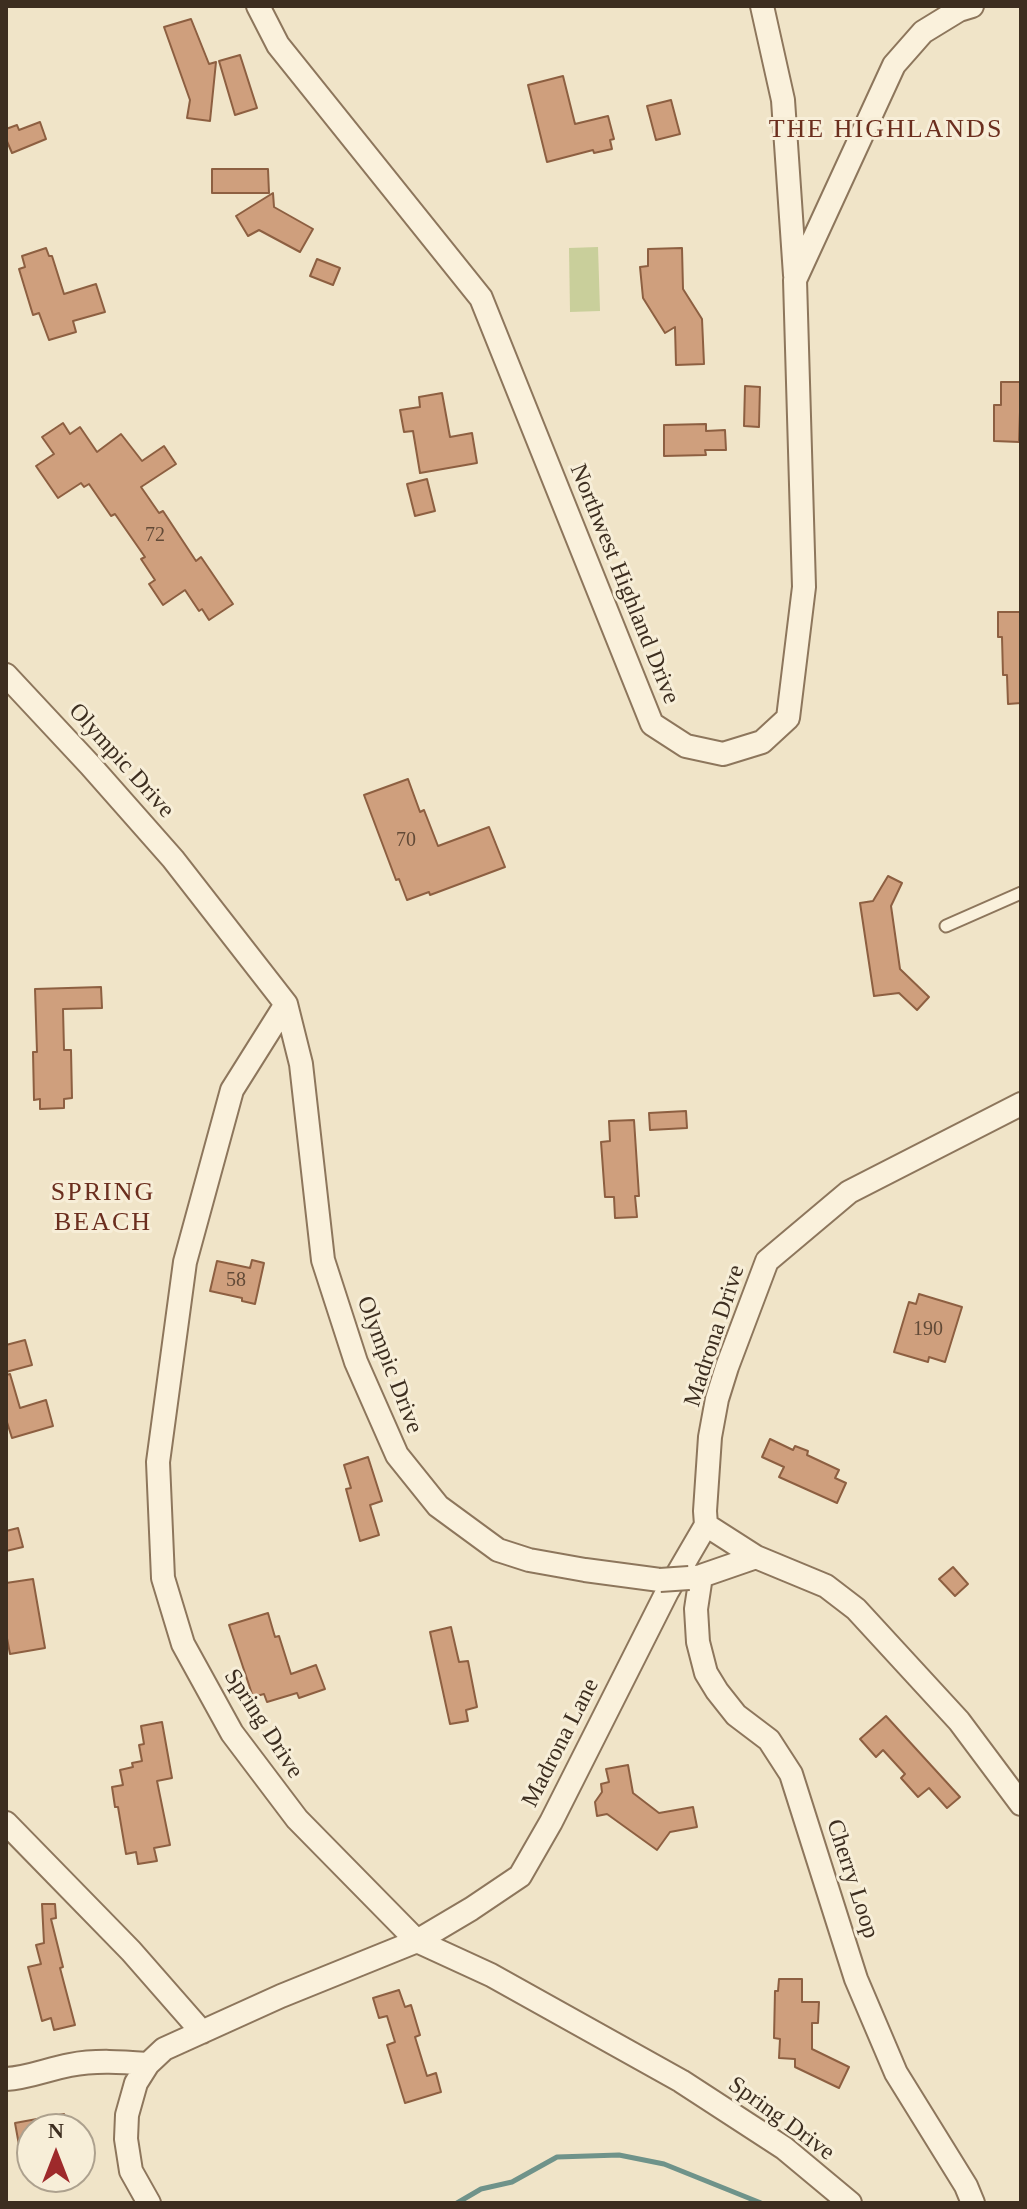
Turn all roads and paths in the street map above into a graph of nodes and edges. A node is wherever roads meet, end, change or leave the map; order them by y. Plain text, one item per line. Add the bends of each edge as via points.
1 (258, 6) edge
2 (762, 6) edge
3 (972, 6) edge
4 (795, 280) junction
5 (6, 675) edge
6 (1021, 893) edge
7 (946, 926) dead end
8 (286, 1004) junction
9 (1021, 1104) edge
10 (706, 1525) junction
11 (756, 1557) junction
12 (695, 1577) junction
13 (1021, 1804) edge
14 (6, 1823) edge
15 (417, 1941) junction
16 (202, 2032) junction
17 (148, 2064) junction
18 (6, 2079) edge
19 (149, 2203) edge
20 (850, 2203) edge
21 (973, 2203) edge

1 - 4 street, Northwest Highland Drive via 278,45 481,298 652,724 686,746 723,754 762,742 788,718 804,587
2 - 4 street via 783,100
3 - 4 street, Northwest Highland Drive via 923,32 894,65
5 - 8 street, Olympic Drive via 173,859
6 - 7 lane
8 - 12 street, Olympic Drive, bridge via 301,1064 323,1260 356,1362 397,1455 438,1506 498,1550 543,1563 660,1580
8 - 15 street, Spring Drive via 232,1090 185,1262 158,1462 163,1578 183,1644 232,1733 297,1819
9 - 10 street, Madrona Drive via 849,1192 767,1261 717,1399
10 - 11 street
10 - 15 street, Madrona Lane via 520,1876
11 - 12 street, Olympic Drive
11 - 13 street via 826,1586 856,1609 959,1721
12 - 21 street, Cherry Loop via 698,1642 706,1673 736,1715 769,1740 791,1774 856,1979 896,2073
14 - 16 street
15 - 16 street
15 - 20 street, Spring Drive via 491,1975 681,2081 784,2148
16 - 17 street via 164,2049
17 - 18 street via 72,2065
17 - 19 street via 136,2083 126,2139 131,2171

